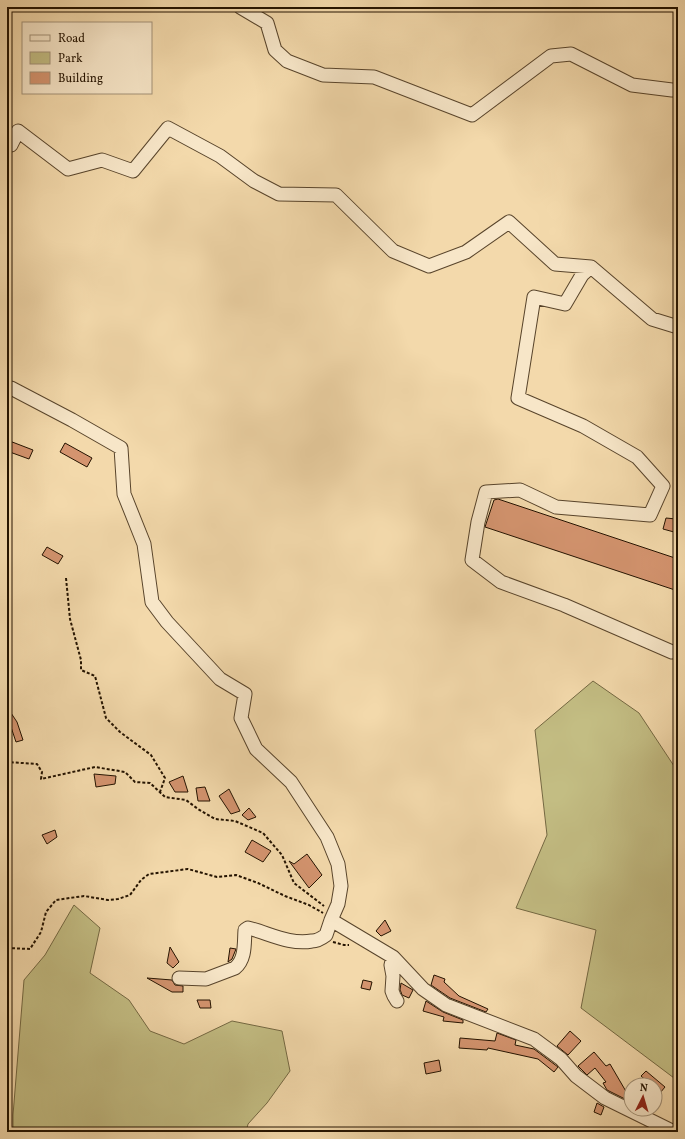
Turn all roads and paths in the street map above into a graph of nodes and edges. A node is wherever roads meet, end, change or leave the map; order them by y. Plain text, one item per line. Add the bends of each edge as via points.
1 (240, 7) edge
2 (678, 90) edge
3 (7, 142) edge
4 (591, 267) junction
5 (678, 327) edge
6 (7, 388) edge
7 (66, 578) dead end
8 (672, 652) dead end
9 (7, 760) edge
10 (160, 792) junction
11 (333, 917) junction
12 (328, 942) dead end
13 (355, 947) dead end
14 (7, 948) edge
15 (393, 957) junction
16 (180, 978) dead end
17 (397, 1001) dead end
18 (674, 1132) edge

1 - 2 street via 268,23 275,50 287,61 323,75 374,77 472,114 551,56 571,54 632,85
3 - 4 street via 11,145 18,131 68,169 102,160 133,171 168,128 220,156 254,181 279,194 336,195 393,251 429,266 466,252 509,222 555,264
4 - 5 street via 652,319
4 - 8 street via 582,274 565,304 534,297 518,398 583,426 637,457 663,486 650,515 556,507 520,490 486,492 472,560 501,582 564,605
6 - 11 street via 121,448 124,494 144,544 152,602 220,679 245,694 241,718 256,749 291,782 328,837 338,864 341,886
7 - 10 path via 70,620 81,660 81,670 95,676 106,718 151,755 165,778
9 - 10 path via 37,764 42,772 41,778 95,767 125,772 135,782 150,783
10 - 11 path via 165,797 186,800 215,818 234,821 263,833 282,855 294,883
11 - 14 path via 236,875 217,877 188,869 149,874 130,895 118,899 84,896 56,900 46,912 41,932 30,949
11 - 15 street
11 - 16 street via 326,936 314,941 285,940 248,928 245,930 243,956 235,968 206,979
12 - 13 path
15 - 17 street via 392,991
15 - 18 street via 423,989 446,1005 534,1039 605,1098

